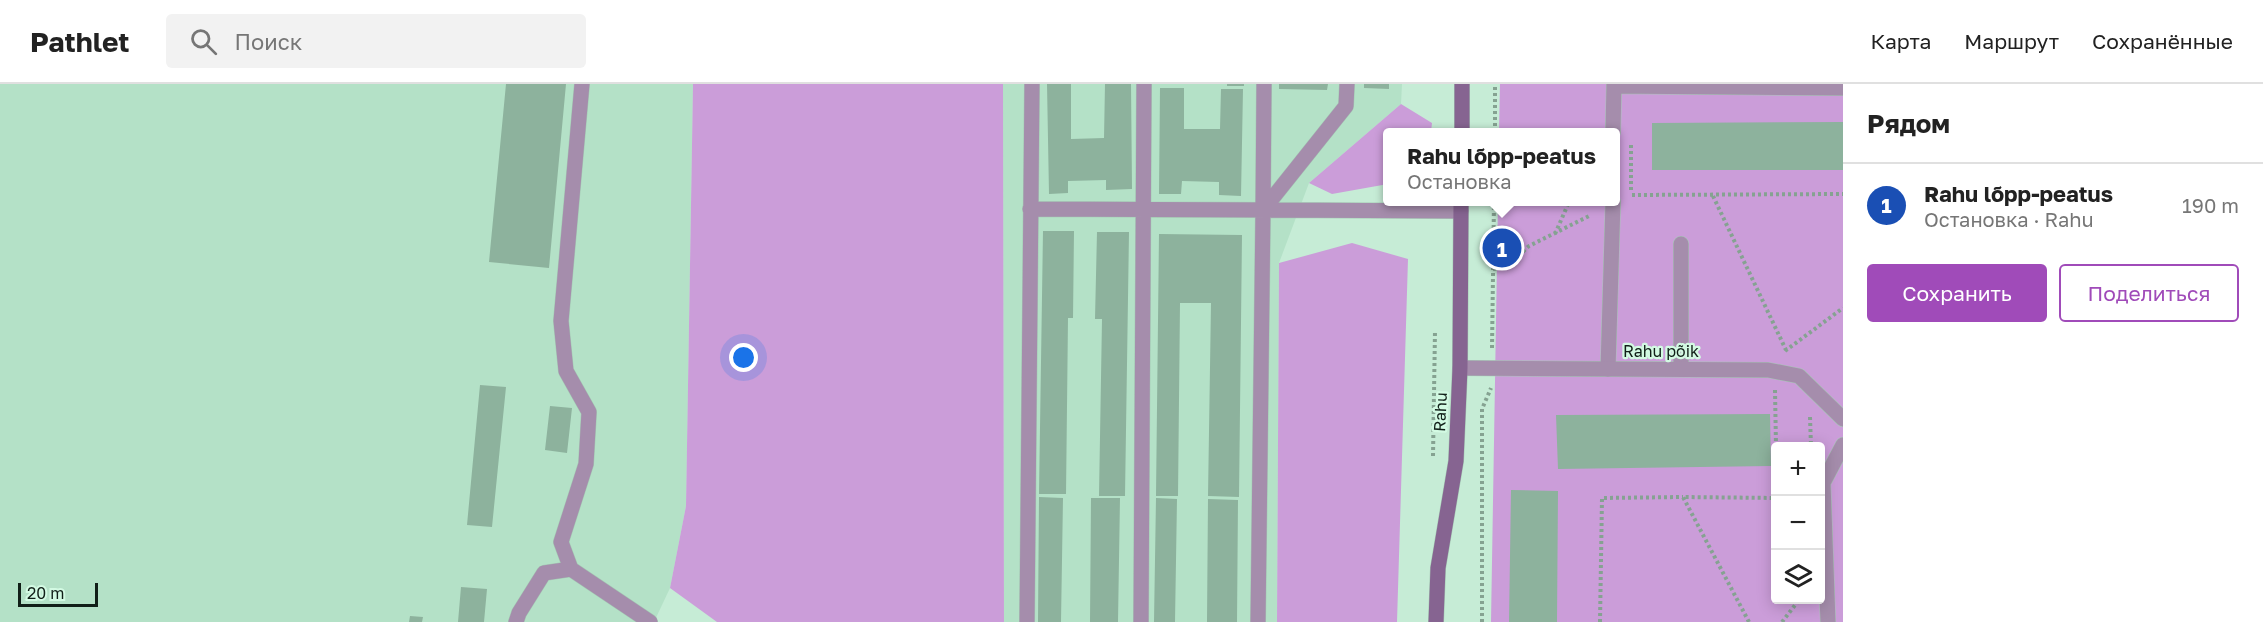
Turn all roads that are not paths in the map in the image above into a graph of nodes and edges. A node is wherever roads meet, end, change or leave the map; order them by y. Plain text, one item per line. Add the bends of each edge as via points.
1 (582, 84) edge
2 (1032, 84) edge
3 (1144, 84) edge
4 (1264, 84) edge
5 (1347, 84) edge
6 (1462, 84) edge
7 (1614, 85) edge
8 (1843, 88) edge
9 (1462, 128) edge
10 (1613, 128) edge
11 (1461, 206) edge
12 (1616, 206) edge
13 (1030, 209) junction
14 (1143, 210) junction
15 (1263, 210) junction
16 (1681, 243) dead end
17 (1460, 368) junction
18 (1608, 369) junction
19 (1681, 369) junction
20 (1843, 420) edge
21 (1843, 445) edge
22 (571, 569) junction
23 (516, 622) edge
24 (650, 622) edge
25 (1027, 622) edge
26 (1140, 622) edge
27 (1258, 622) edge
28 (1436, 622) edge
29 (1828, 622) edge

1 - 22 street via 561,321 566,371 589,412 586,464 561,542
2 - 13 street
3 - 14 street
4 - 15 street
5 - 15 street via 1346,106
6 - 9 main road
7 - 8 street
7 - 10 street
11 - 15 street
11 - 17 main road, Rahu
12 - 18 street
13 - 14 street
13 - 25 street
14 - 15 street
14 - 26 street
15 - 27 street
16 - 19 street
17 - 18 street, Rahu põik
17 - 28 main road, Rahu via 1456,462 1438,568
18 - 19 street, Rahu põik
19 - 20 street, Rahu põik via 1768,370 1799,376
21 - 29 street via 1823,483
22 - 23 street via 544,573
22 - 24 street

